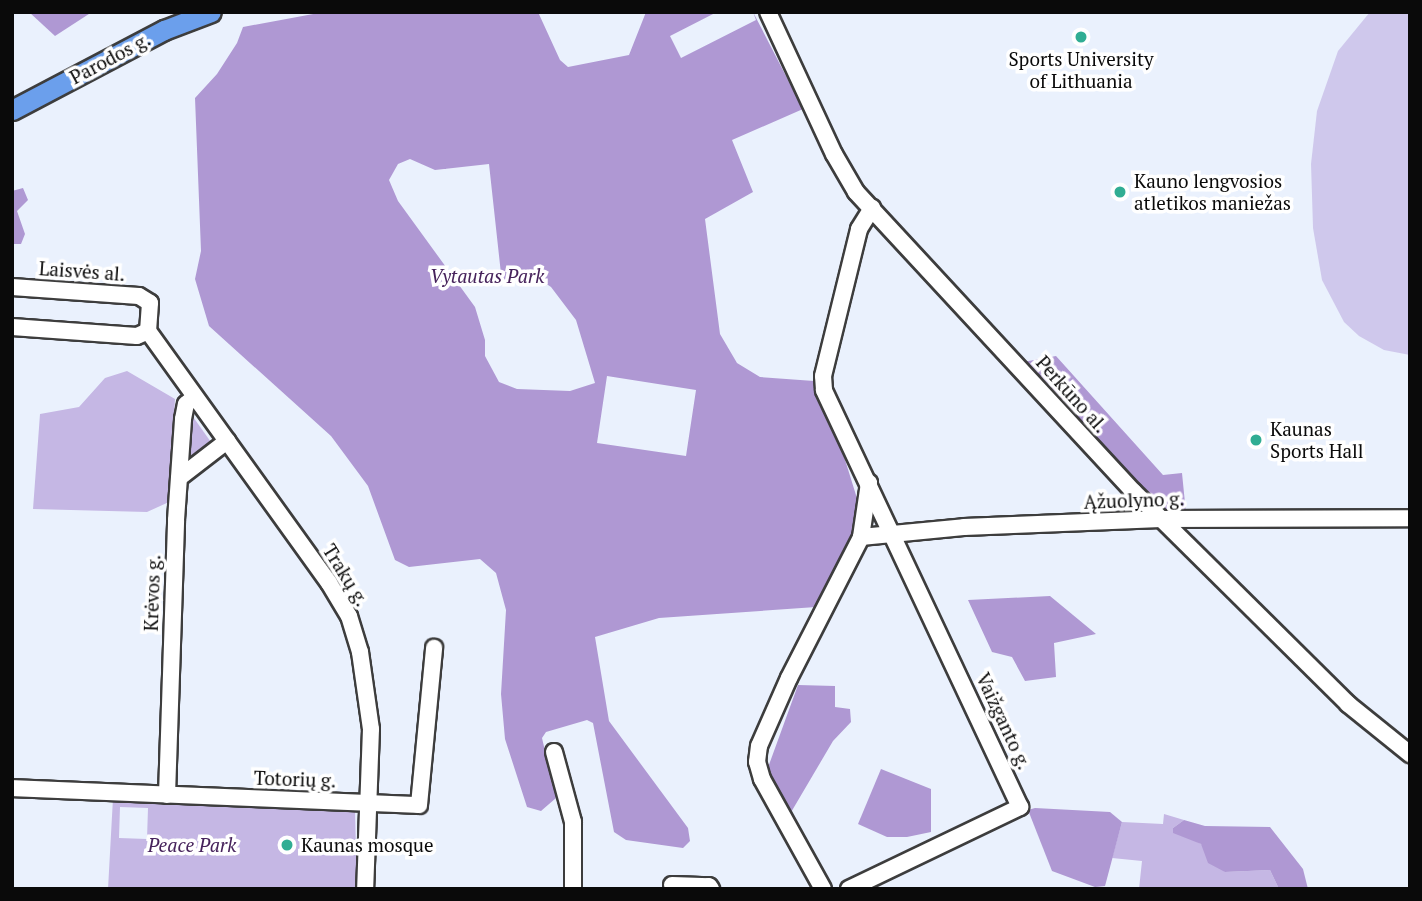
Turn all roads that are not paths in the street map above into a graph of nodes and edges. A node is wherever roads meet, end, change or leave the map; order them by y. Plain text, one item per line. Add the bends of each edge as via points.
1 (211, 12) edge
2 (768, 12) edge
3 (12, 110) edge
4 (872, 208) junction
5 (12, 288) edge
6 (12, 327) edge
7 (148, 331) junction
8 (195, 397) junction
9 (227, 442) junction
10 (179, 478) junction
11 (869, 480) junction
12 (1410, 518) edge
13 (1161, 519) junction
14 (894, 534) junction
15 (861, 537) junction
16 (435, 648) dead end
17 (554, 752) dead end
18 (1410, 754) edge
19 (12, 788) edge
20 (167, 795) junction
21 (369, 803) junction
22 (672, 885) dead end
23 (365, 889) edge
24 (573, 889) edge
25 (711, 889) edge
26 (823, 889) edge
27 (849, 889) edge

1 - 3 main road, Parodos g. via 164,30
2 - 4 street, Perkūno al. via 838,163
4 - 11 street, Vaižganto g. via 859,229 823,376 824,390
4 - 13 street, Perkūno al.
5 - 7 street, Laisvės al. via 139,296 150,303
6 - 7 street via 137,336
7 - 8 street, Trakų g.
8 - 9 street, Trakų g.
8 - 10 street, Krėvos g. via 186,404 183,419
9 - 10 street
9 - 21 street, Trakų g. via 349,615 360,652 371,729
10 - 20 street, Krėvos g.
11 - 14 street, Vaižganto g.
11 - 15 street
12 - 13 street, Ąžuolyno g.
13 - 14 street, Ąžuolyno g.
13 - 18 street, Perkūno al. via 1348,704
14 - 15 street, Ąžuolyno g.
14 - 27 street, Vaižganto g. via 1020,807
15 - 26 street via 789,678 759,746 757,762
16 - 21 street, Totorių g. via 419,805
17 - 24 street via 573,822
19 - 20 street, Totorių g.
20 - 21 street, Totorių g.
21 - 23 street, Trakų g.
22 - 25 street

